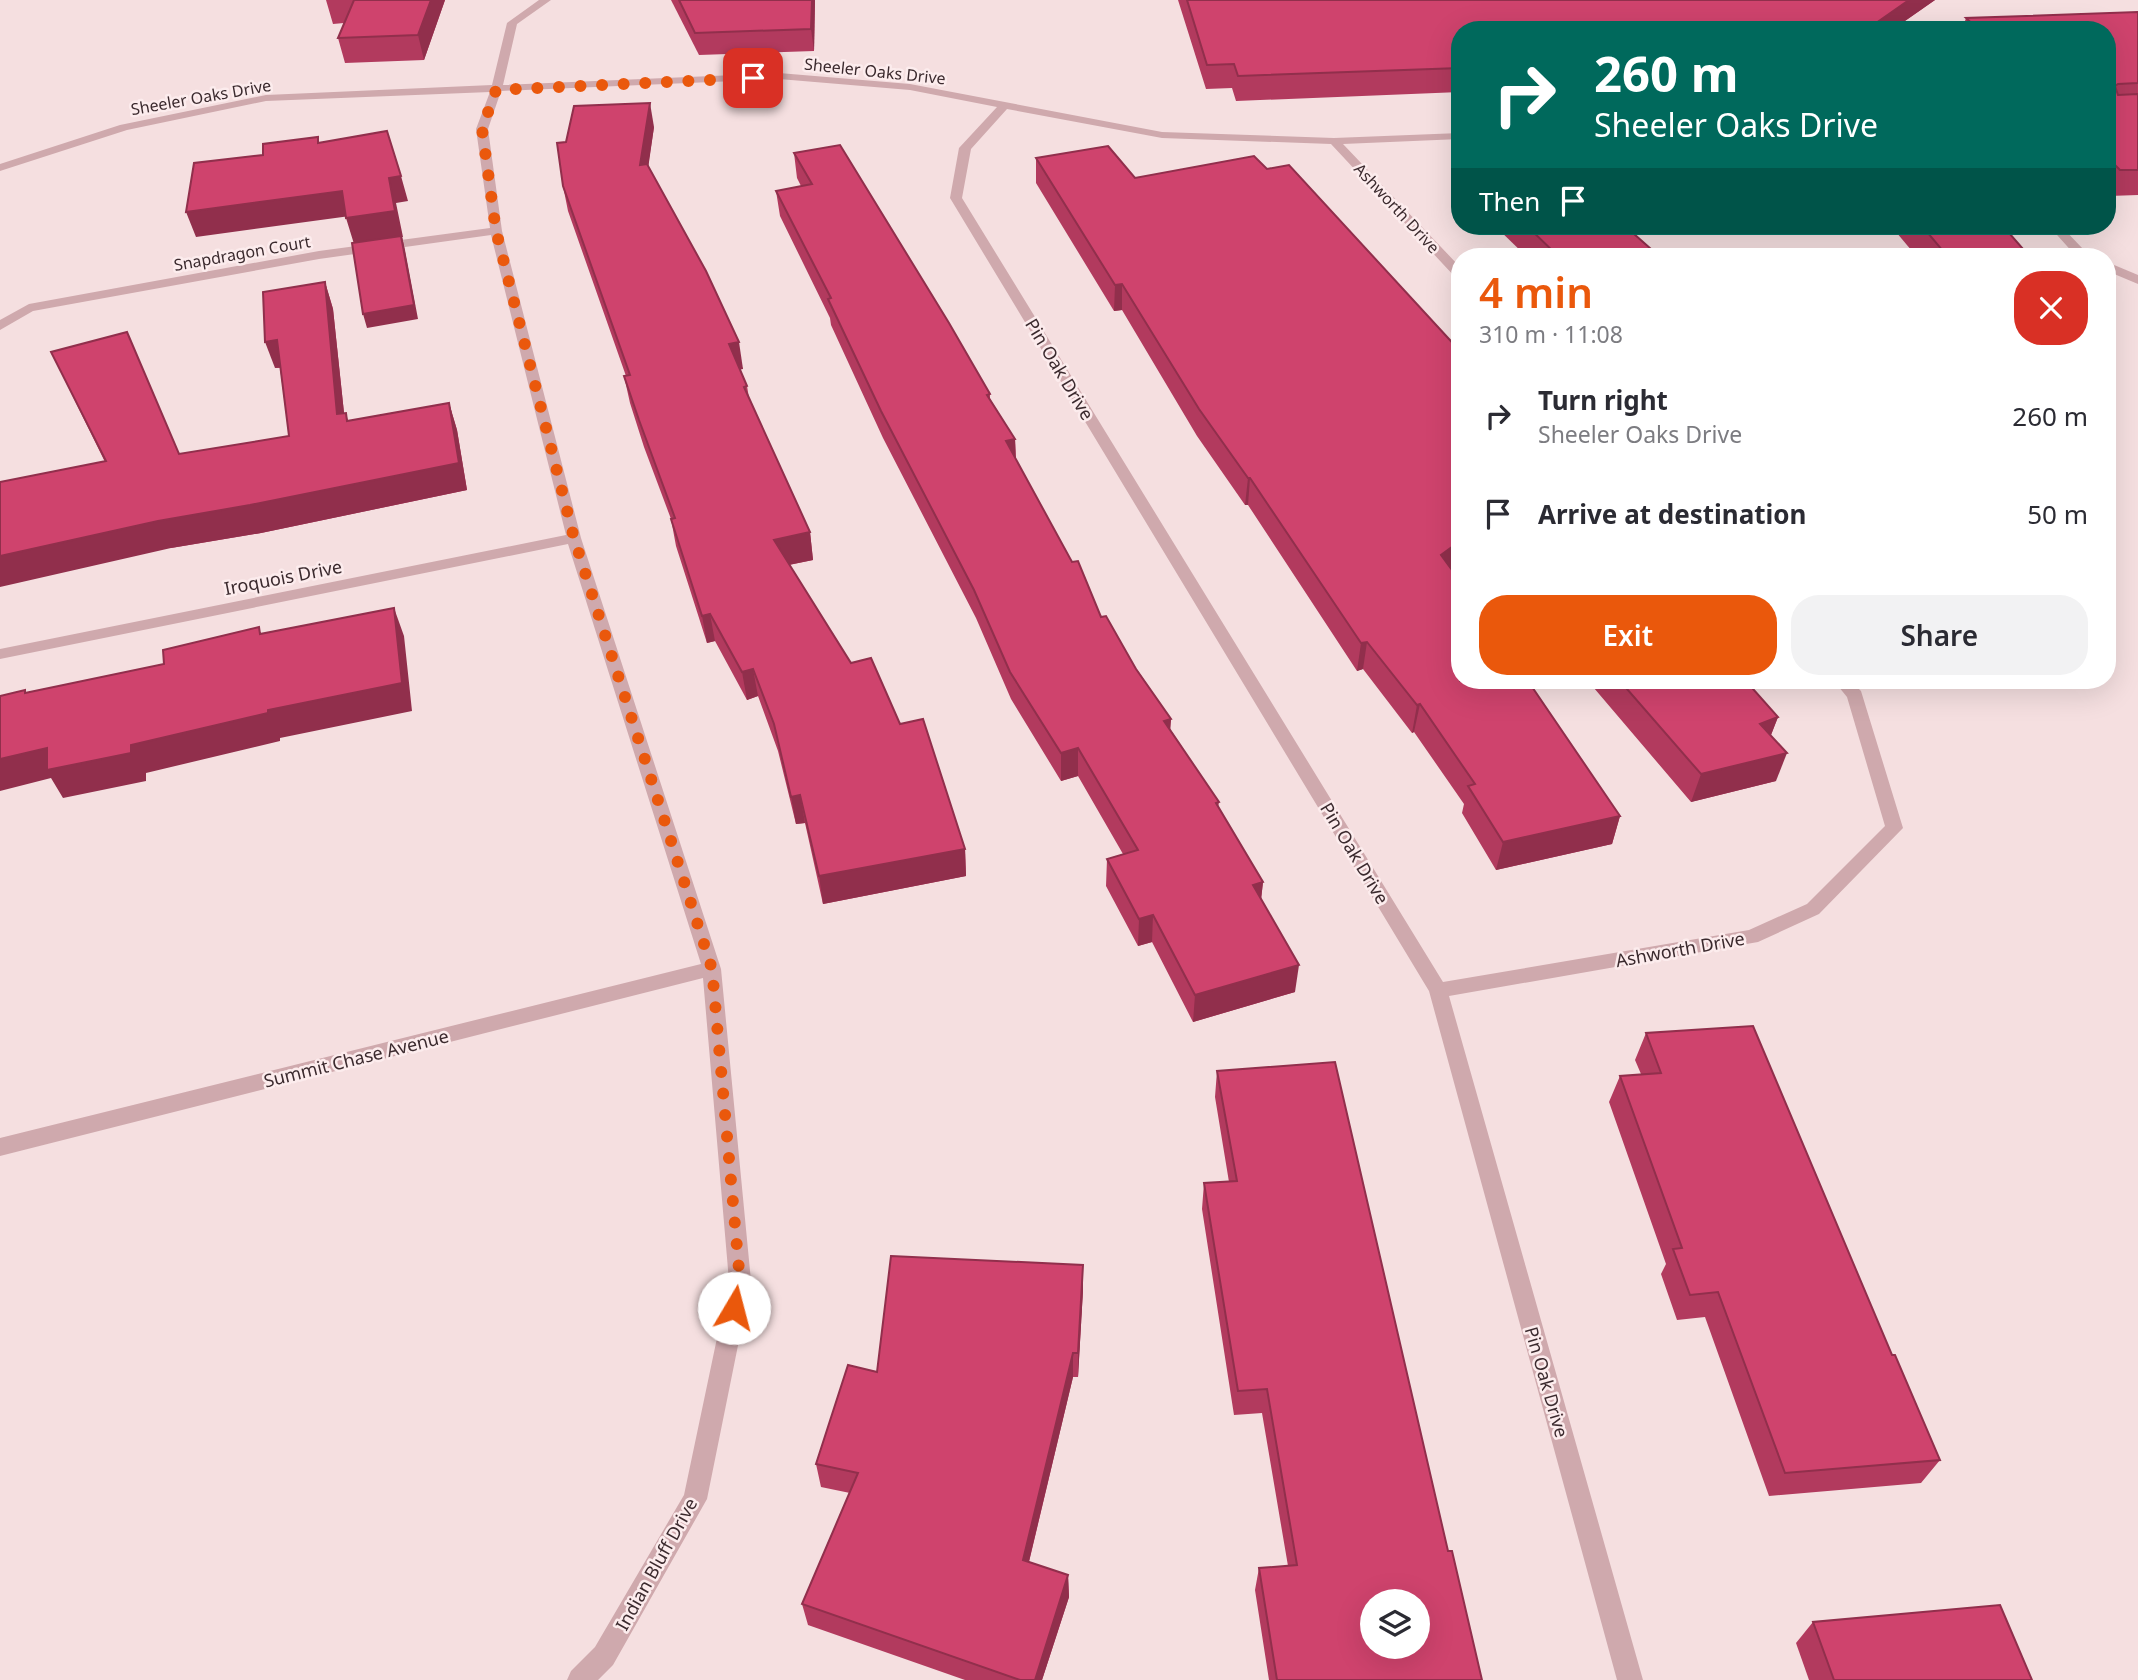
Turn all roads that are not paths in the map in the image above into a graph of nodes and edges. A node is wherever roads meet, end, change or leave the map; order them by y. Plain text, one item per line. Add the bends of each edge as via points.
1 (546, 0) edge
2 (496, 90) junction
3 (1005, 105) junction
4 (1451, 136) edge
5 (1334, 141) junction
6 (0, 168) edge
7 (496, 231) junction
8 (1451, 265) edge
9 (2116, 270) edge
10 (2138, 280) edge
11 (0, 326) edge
12 (574, 538) junction
13 (0, 653) edge
14 (1849, 689) edge
15 (712, 969) junction
16 (1438, 989) junction
17 (0, 1147) edge
18 (580, 1680) edge
19 (1630, 1680) edge

1 - 2 street, Indian Bluff Drive via 512,23
2 - 3 street, Sheeler Oaks Drive via 779,76 910,87
2 - 6 street, Sheeler Oaks Drive via 266,99 124,127
2 - 7 street, Indian Bluff Drive via 482,129
3 - 5 street, Sheeler Oaks Drive via 1162,135
3 - 16 street, Pin Oak Drive via 965,148 956,198
4 - 5 street, Sheeler Oaks Drive
5 - 8 street, Ashworth Drive
7 - 11 street, Snapdragon Court via 319,255 29,308
7 - 12 street, Indian Bluff Drive
9 - 10 street
12 - 13 street, Iroquois Drive
12 - 15 street, Indian Bluff Drive
14 - 16 street, Ashworth Drive via 1894,828 1813,909 1752,937
15 - 17 street, Summit Chase Avenue
15 - 18 street, Indian Bluff Drive via 740,1281 695,1499 604,1656
16 - 19 street, Pin Oak Drive

